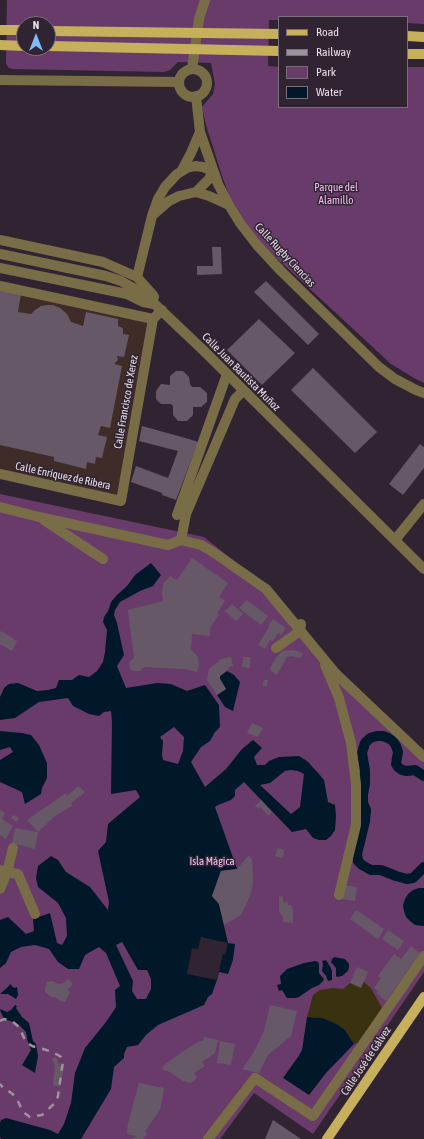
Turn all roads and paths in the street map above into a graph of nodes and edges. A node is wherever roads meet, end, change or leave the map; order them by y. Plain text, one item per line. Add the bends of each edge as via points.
1 (206, 0) edge
2 (0, 30) edge
3 (16, 30) edge
4 (56, 31) edge
5 (277, 34) edge
6 (408, 36) edge
7 (424, 36) edge
8 (0, 45) edge
9 (16, 46) edge
10 (56, 46) edge
11 (277, 51) edge
12 (408, 54) edge
13 (424, 54) edge
14 (192, 69) junction
15 (0, 80) edge
16 (179, 82) junction
17 (196, 96) junction
18 (200, 132) junction
19 (182, 170) junction
20 (213, 171) junction
21 (173, 178) junction
22 (191, 193) junction
23 (229, 205) junction
24 (152, 216) junction
25 (0, 240) edge
26 (0, 254) edge
27 (0, 268) edge
28 (136, 276) junction
29 (0, 286) edge
30 (159, 307) junction
31 (153, 319) junction
32 (227, 374) junction
33 (243, 391) junction
34 (421, 393) edge
35 (0, 474) edge
36 (121, 501) joint
37 (424, 504) edge
38 (0, 507) edge
39 (177, 515) dead end
40 (39, 517) junction
41 (181, 540) junction
42 (395, 540) junction
43 (103, 559) dead end
44 (424, 569) edge
45 (300, 627) junction
46 (276, 648) dead end
47 (322, 657) junction
48 (424, 757) edge
49 (13, 848) dead end
50 (3, 871) edge
51 (0, 889) edge
52 (339, 895) dead end
53 (35, 914) dead end
54 (424, 956) edge
55 (424, 997) edge
56 (208, 1139) edge
57 (327, 1139) edge

1 - 14 street via 199,20
2 - 3 main road
4 - 5 main road
6 - 7 main road
8 - 9 main road
10 - 11 main road
12 - 13 main road
14 - 16 street via 182,74
14 - 17 street via 201,71 206,79 206,88
15 - 16 street
16 - 17 street via 184,94
17 - 18 street, Calle Rugby Ciencias
18 - 19 street
18 - 20 street, Calle Rugby Ciencias
19 - 20 street via 195,166
19 - 21 street
20 - 22 street via 209,179
20 - 23 street, Calle Rugby Ciencias
21 - 22 street via 176,188 181,192
21 - 24 street via 158,199
22 - 23 street via 209,196
22 - 24 street via 169,201
23 - 34 street, Calle Rugby Ciencias via 257,245 378,367
24 - 28 street
25 - 28 street via 103,262
26 - 30 street via 106,276 131,286
27 - 30 street, Calle Juan Bautista Muñoz via 126,294
28 - 30 street via 153,294
29 - 31 street
30 - 31 street
30 - 32 street, Calle Juan Bautista Muñoz
31 - 36 street, Calle Francisco de Xerez
32 - 33 street, Calle Juan Bautista Muñoz
32 - 39 street
33 - 41 street via 235,399 186,514
33 - 42 street, Calle Juan Bautista Muñoz
35 - 36 street, Calle Enríquez de Ribera
37 - 42 street
38 - 40 street
40 - 41 street via 168,545
40 - 43 street
41 - 45 street via 200,544 266,589
42 - 44 street, Calle Juan Bautista Muñoz
45 - 46 street
45 - 47 street
47 - 48 street via 336,674
47 - 52 street via 339,698 351,743 356,784 356,825
49 - 50 street
50 - 51 street
50 - 53 street via 18,874
54 - 56 street via 313,1116 255,1078
55 - 57 main road, Calle José de Gálvez

